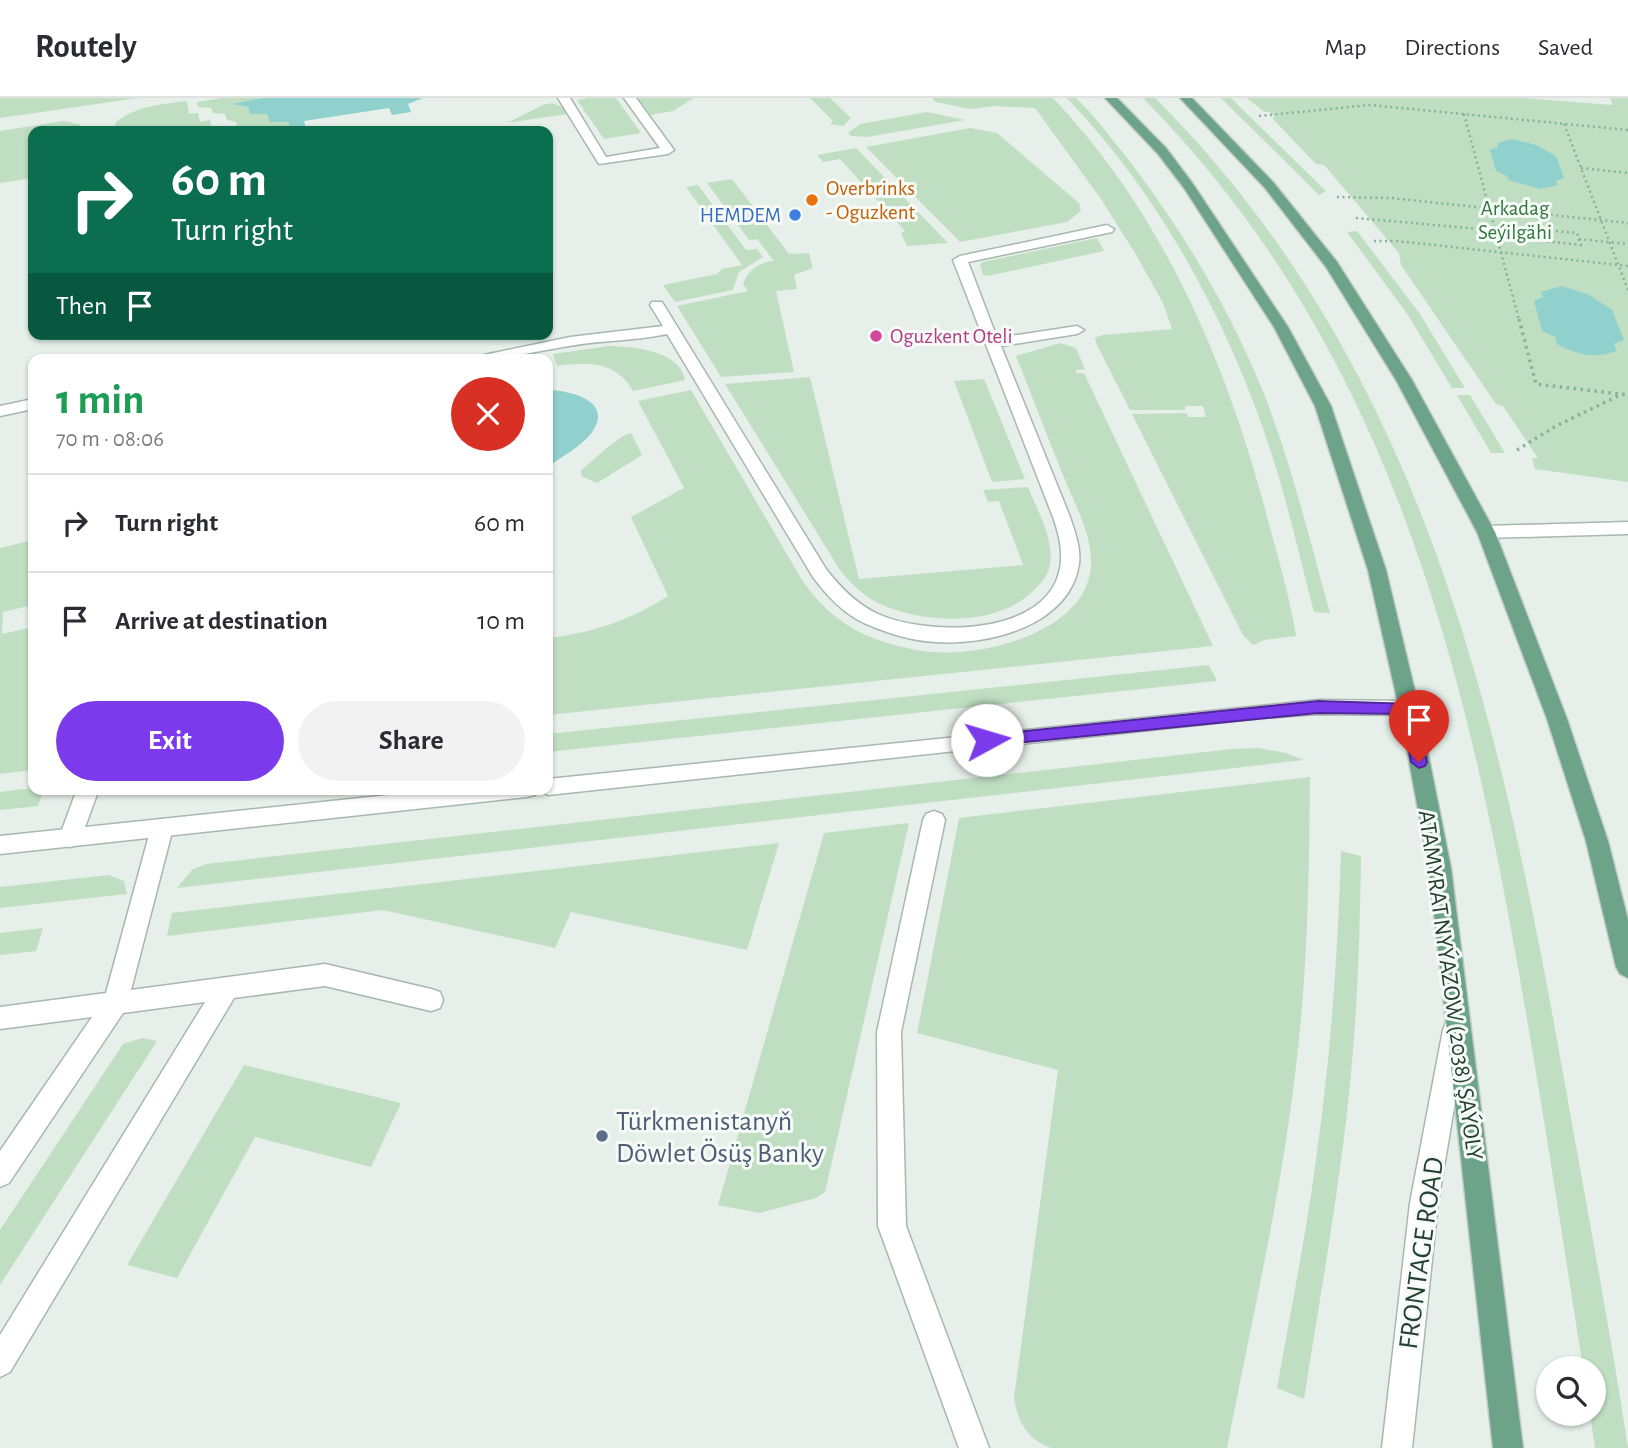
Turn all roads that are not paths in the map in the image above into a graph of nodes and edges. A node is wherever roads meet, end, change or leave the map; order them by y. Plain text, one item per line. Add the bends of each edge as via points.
1 (564, 98) edge
2 (630, 98) edge
3 (1111, 98) edge
4 (1186, 98) edge
5 (1107, 229) dead end
6 (657, 305) dead end
7 (671, 329) junction
8 (1077, 330) dead end
9 (992, 343) junction
10 (508, 354) edge
11 (28, 405) edge
12 (0, 411) edge
13 (1628, 528) edge
14 (1486, 532) junction
15 (1409, 708) junction
16 (553, 786) edge
17 (86, 795) edge
18 (471, 795) edge
19 (934, 820) dead end
20 (162, 828) junction
21 (70, 838) junction
22 (0, 845) edge
23 (1628, 967) edge
24 (226, 989) junction
25 (431, 1000) dead end
26 (116, 1002) junction
27 (0, 1018) edge
28 (1457, 1018) junction
29 (0, 1174) edge
30 (0, 1362) edge
31 (974, 1448) edge
32 (1397, 1448) edge
33 (1508, 1448) edge

1 - 2 street via 603,161 667,150
3 - 15 main road, ATAMYRAT NYÝAZOW (2038) ŞAÝOLY via 1162,152 1213,220 1281,327 1323,406 1377,570
4 - 14 main road via 1269,185 1332,265 1404,380
5 - 9 street via 960,260
6 - 7 street
7 - 9 street via 835,593 881,623 947,636 999,628 1037,612 1063,586 1070,565 1059,512
7 - 10 street
8 - 9 street
11 - 12 street
13 - 14 street
14 - 23 main road via 1557,719 1597,841
15 - 16 street via 1262,711
15 - 28 main road, ATAMYRAT NYÝAZOW (2038) ŞAÝOLY via 1440,868
17 - 21 street
18 - 20 street
19 - 31 street via 888,1032 892,1226
20 - 21 street
20 - 26 street
21 - 22 street
24 - 25 street via 325,975
24 - 26 street
24 - 30 street
26 - 27 street
26 - 29 street
28 - 32 street, FRONTAGE ROAD via 1424,1203
28 - 33 main road, ATAMYRAT NYÝAZOW (2038) ŞAÝOLY

